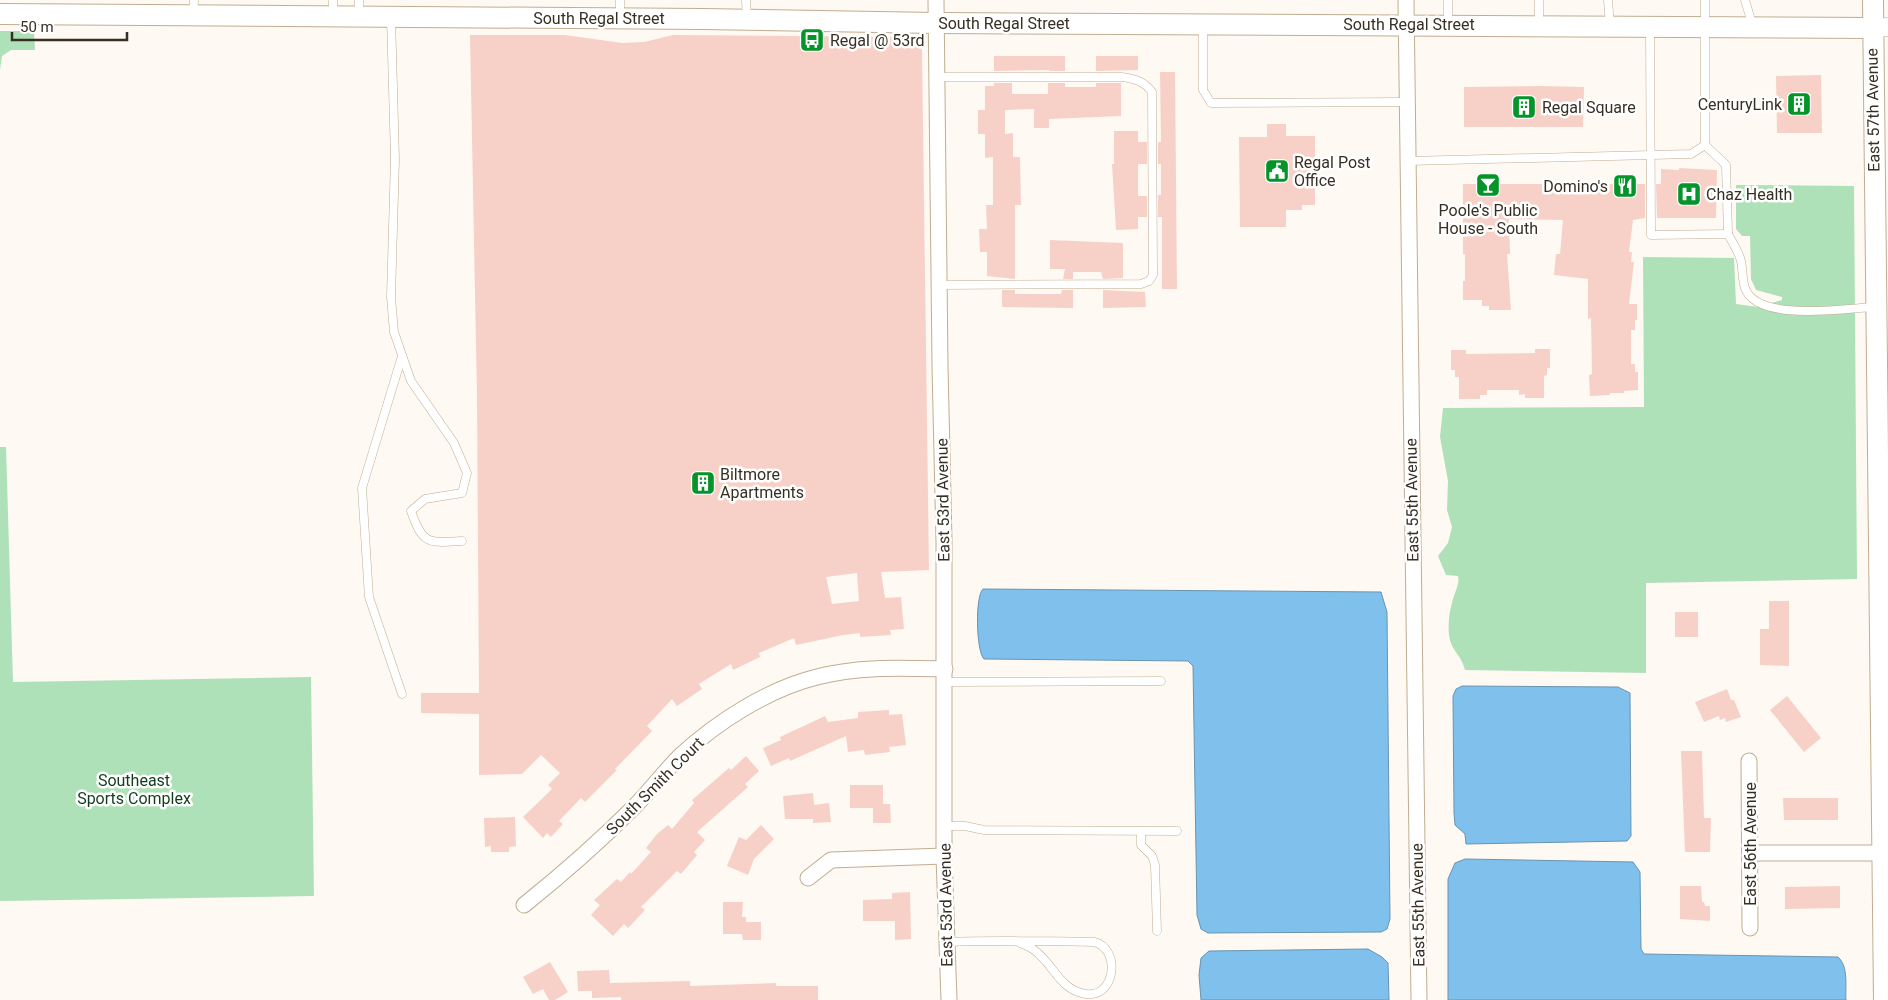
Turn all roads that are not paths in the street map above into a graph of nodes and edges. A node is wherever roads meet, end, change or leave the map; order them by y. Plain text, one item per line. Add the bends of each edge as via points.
1 (936, 0) edge
2 (1406, 0) edge
3 (1448, 0) edge
4 (1539, 0) edge
5 (1608, 0) edge
6 (1705, 0) edge
7 (1745, 0) edge
8 (1873, 0) edge
9 (193, 8) edge
10 (333, 8) edge
11 (359, 8) edge
12 (620, 9) edge
13 (746, 10) edge
14 (12, 12) edge
15 (391, 17) junction
16 (936, 23) junction
17 (1202, 23) junction
18 (1406, 24) junction
19 (1448, 24) junction
20 (1539, 25) junction
21 (1610, 25) junction
22 (1650, 26) junction
23 (1705, 26) junction
24 (1753, 26) junction
25 (1880, 27) edge
26 (937, 77) junction
27 (1407, 102) junction
28 (1705, 145) junction
29 (1650, 155) junction
30 (1408, 160) junction
31 (1728, 234) junction
32 (939, 286) junction
33 (1875, 307) junction
34 (402, 356) junction
35 (1883, 490) edge
36 (462, 542) dead end
37 (1883, 604) edge
38 (945, 675) junction
39 (1161, 681) dead end
40 (402, 694) dead end
41 (1749, 761) dead end
42 (945, 826) junction
43 (1141, 831) junction
44 (1177, 832) dead end
45 (1750, 853) junction
46 (1882, 853) junction
47 (944, 856) junction
48 (808, 878) dead end
49 (524, 905) dead end
50 (1750, 928) dead end
51 (1157, 931) dead end
52 (1016, 941) junction
53 (947, 942) junction
54 (1886, 945) edge
55 (949, 1000) edge
56 (1419, 1000) edge
57 (1884, 1000) edge

1 - 16 street, East 53rd Avenue
2 - 18 street, East 55th Avenue
3 - 19 lane
4 - 20 lane
5 - 21 lane
6 - 23 lane
7 - 24 lane
8 - 25 main road, East 57th Avenue
9 - 10 main road, South Regal Street
9 - 14 main road, South Regal Street
10 - 11 main road, South Regal Street
11 - 15 main road, South Regal Street
12 - 13 main road, South Regal Street
12 - 15 main road, South Regal Street
13 - 16 main road, South Regal Street
15 - 34 lane via 395,160 391,297 394,332
16 - 17 main road, South Regal Street
16 - 26 street, East 53rd Avenue
17 - 18 main road, South Regal Street
17 - 27 lane via 1203,90 1211,103
18 - 19 main road, South Regal Street
18 - 27 street, East 55th Avenue
19 - 20 main road, South Regal Street
20 - 21 main road, South Regal Street
21 - 22 main road, South Regal Street
22 - 23 main road, South Regal Street
22 - 29 lane
23 - 24 main road, South Regal Street
23 - 28 lane
24 - 25 main road, South Regal Street
25 - 33 main road, East 57th Avenue
26 - 32 street, East 53rd Avenue
26 - 32 lane via 1122,77 1146,84 1152,92 1153,275 1149,281 1141,284
27 - 30 street, East 55th Avenue
28 - 29 lane via 1691,154
28 - 31 lane via 1726,165
29 - 30 lane
29 - 31 lane via 1651,234
30 - 56 street, East 55th Avenue
31 - 33 lane via 1741,259 1745,289 1753,300 1773,308 1804,311
32 - 38 street, East 53rd Avenue
33 - 35 main road, East 57th Avenue
34 - 36 lane via 411,381 454,443 467,473 462,493 425,499 411,511 419,533 434,543
34 - 40 lane via 362,488 369,597
35 - 37 main road, East 57th Avenue
37 - 46 main road, East 57th Avenue
38 - 39 lane
38 - 42 street, East 53rd Avenue
38 - 49 street, South Smith Court via 879,668 816,677 765,697 725,719 680,757 581,860
41 - 45 street, East 56th Avenue
42 - 43 lane via 984,830
42 - 47 street, East 53rd Avenue
43 - 44 lane
43 - 51 lane via 1141,845 1152,856 1155,865
45 - 46 street
45 - 50 street, East 56th Avenue
46 - 54 main road, East 57th Avenue
47 - 48 street via 831,860
47 - 53 street, East 53rd Avenue
52 - 52 lane via 1103,944 1110,952 1110,981 1105,990 1097,994 1072,989 1034,950
52 - 53 lane
53 - 55 street, East 53rd Avenue
54 - 57 main road, East 57th Avenue

